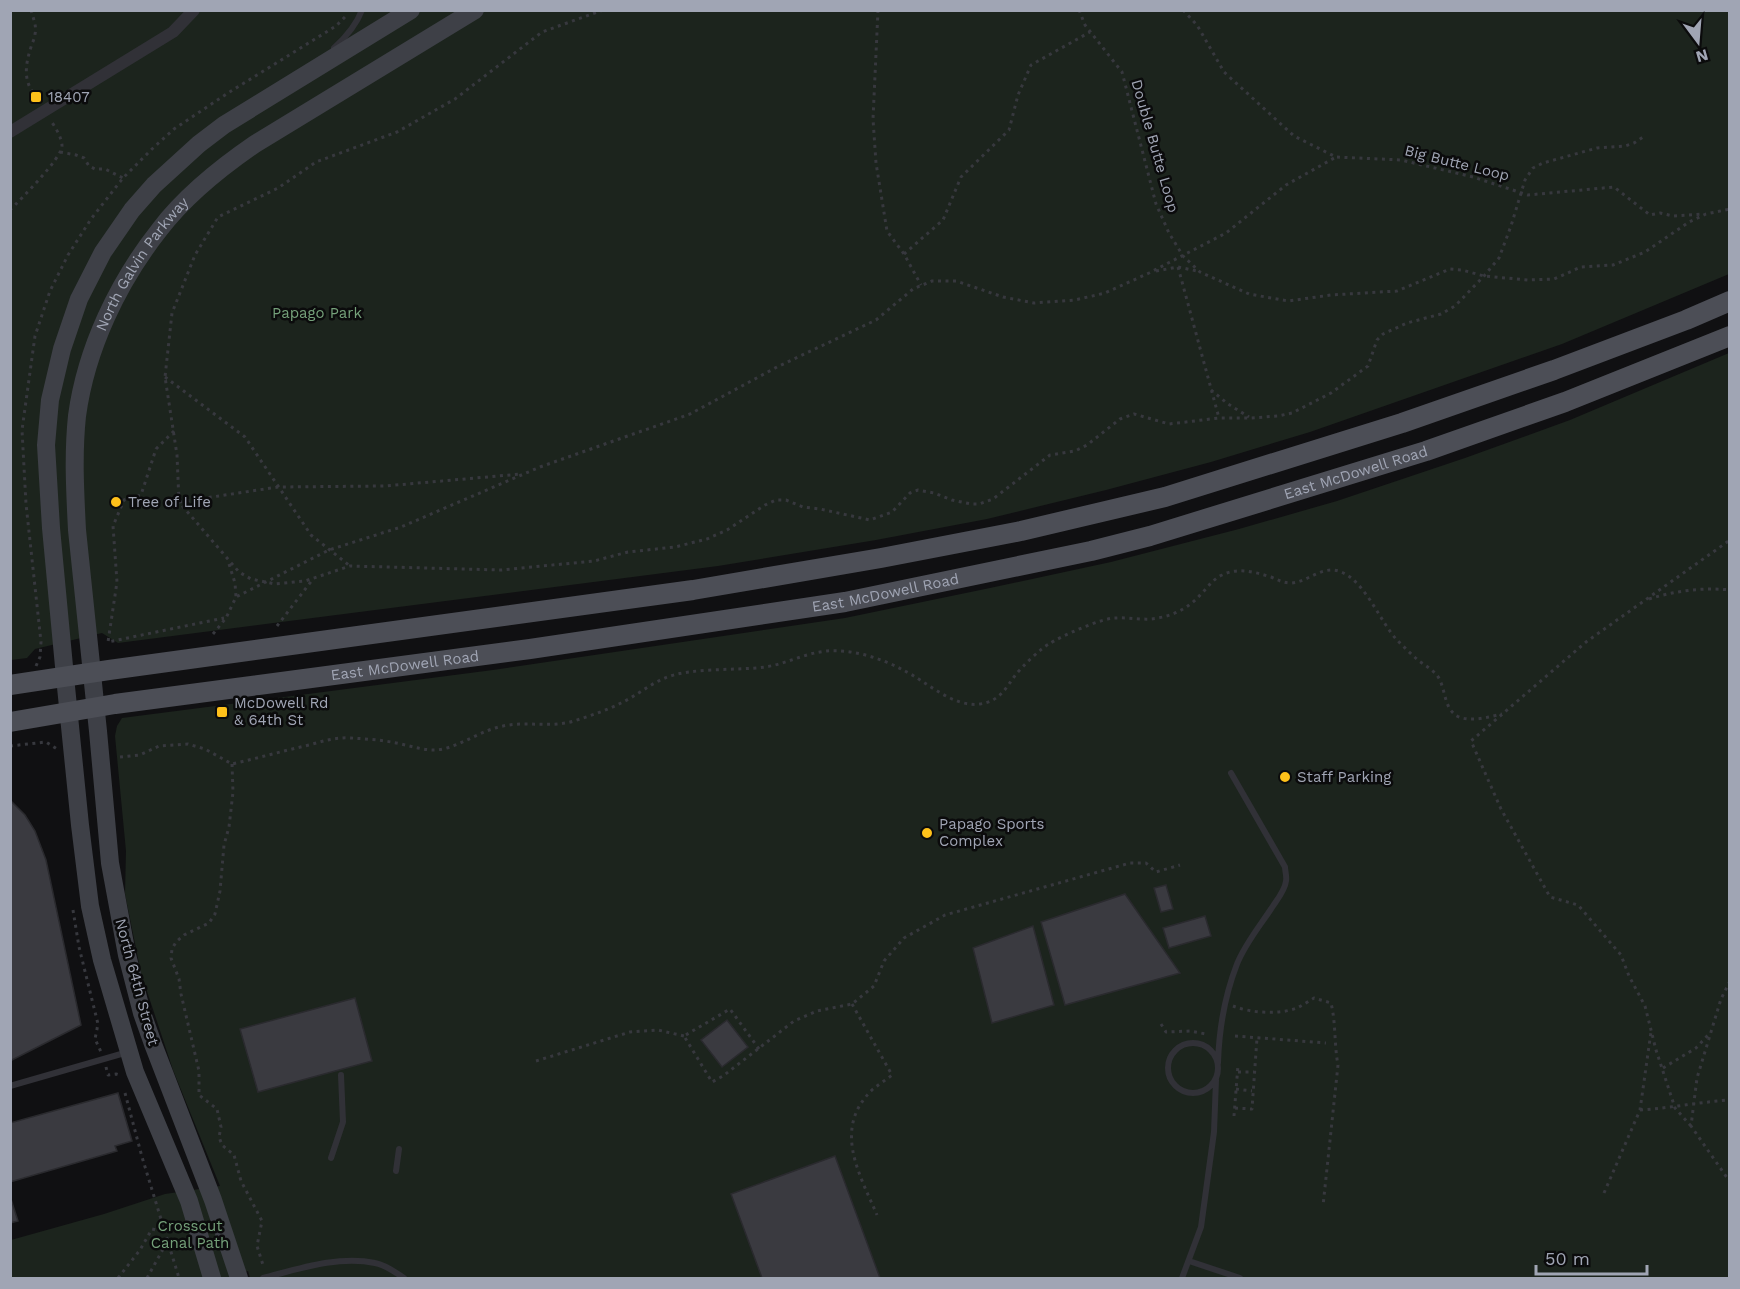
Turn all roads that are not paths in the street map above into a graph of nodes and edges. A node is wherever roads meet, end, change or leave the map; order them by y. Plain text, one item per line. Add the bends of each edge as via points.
1 (194, 10) edge
2 (362, 10) edge
3 (411, 10) edge
4 (475, 10) edge
5 (311, 72) junction
6 (10, 132) edge
7 (1730, 301) edge
8 (1730, 336) edge
9 (92, 672) junction
10 (65, 677) junction
11 (10, 685) edge
12 (96, 707) junction
13 (69, 713) junction
14 (10, 722) edge
15 (1231, 773) dead end
16 (153, 1044) junction
17 (129, 1052) junction
18 (1218, 1063) junction
19 (341, 1076) dead end
20 (1216, 1080) junction
21 (10, 1086) edge
22 (399, 1149) dead end
23 (331, 1158) dead end
24 (396, 1171) dead end
25 (1189, 1261) junction
26 (1228, 1277) edge
27 (212, 1278) edge
28 (238, 1278) edge
29 (263, 1278) edge
30 (404, 1278) edge
31 (1182, 1278) edge
32 (1240, 1278) edge

1 - 6 street via 173,32
2 - 5 lane via 348,34
3 - 5 main road
4 - 9 main road, North Galvin Parkway via 231,161 160,228 125,281 107,316 83,383 75,444 77,530
5 - 10 main road via 224,125 154,184 103,252 79,299 55,374 46,445
7 - 9 main road, East McDowell Road via 1554,370 1402,423 1166,497 1021,531 693,590
8 - 12 main road, East McDowell Road via 1565,402 1426,451 1092,551 845,602
9 - 10 main road, East McDowell Road
9 - 12 main road, North 64th Street
10 - 11 main road, East McDowell Road
10 - 13 main road, North 64th Street
12 - 13 main road, East McDowell Road
12 - 16 main road, North 64th Street via 112,882 129,965
13 - 14 main road, East McDowell Road
13 - 17 main road, North 64th Street via 90,906
15 - 18 lane via 1285,867 1286,881 1238,962 1226,1003
16 - 17 main road
16 - 28 main road, North 64th Street via 207,1182
17 - 21 lane
17 - 27 main road, North 64th Street via 189,1201
18 - 20 lane
18 - 20 lane via 1210,1049 1196,1042 1174,1051 1168,1067 1173,1083 1187,1092 1203,1091
19 - 23 lane via 343,1122
20 - 25 lane via 1214,1131 1201,1227
22 - 24 lane
25 - 26 lane
25 - 31 lane
26 - 32 lane
29 - 30 lane via 353,1261 385,1266

